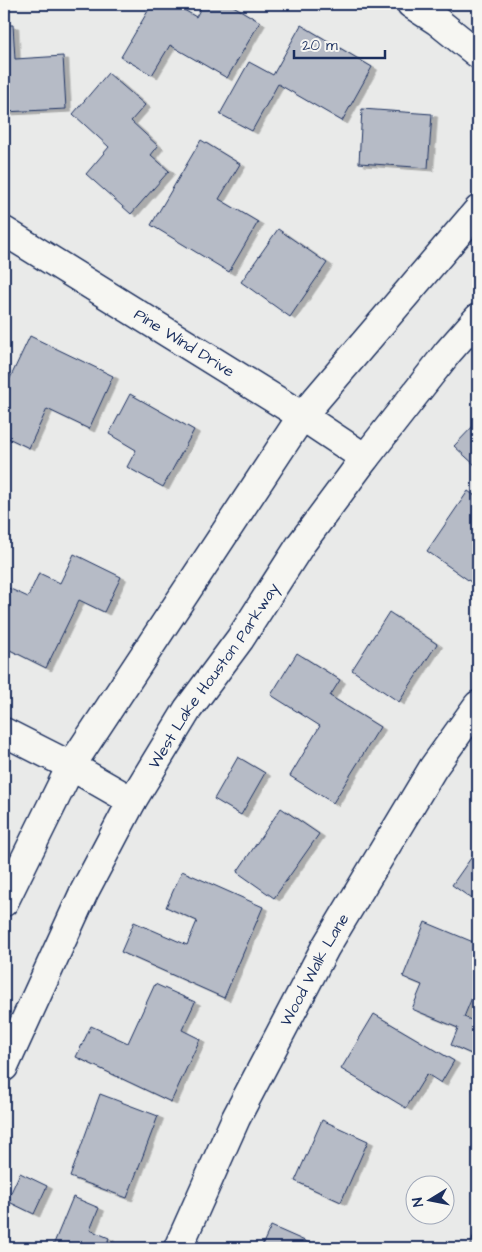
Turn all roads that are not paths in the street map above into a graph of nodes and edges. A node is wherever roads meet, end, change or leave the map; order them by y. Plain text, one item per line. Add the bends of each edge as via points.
1 (411, 4) edge
2 (478, 54) edge
3 (478, 210) edge
4 (4, 231) edge
5 (478, 318) edge
6 (302, 416) junction
7 (365, 458) junction
8 (478, 705) edge
9 (4, 732) edge
10 (71, 766) junction
11 (132, 802) junction
12 (4, 902) edge
13 (4, 1067) edge
14 (178, 1248) edge

1 - 2 main road
3 - 6 main road
4 - 6 main road, Pine Wind Drive
5 - 7 main road, West Lake Houston Parkway
6 - 7 main road, Pine Wind Drive
6 - 10 main road
7 - 11 main road, West Lake Houston Parkway via 301,544 240,639 188,709
8 - 14 main road, Wood Walk Lane via 433,768 325,948 236,1118
9 - 10 main road
10 - 11 main road
10 - 12 main road
11 - 13 main road, West Lake Houston Parkway via 84,892

